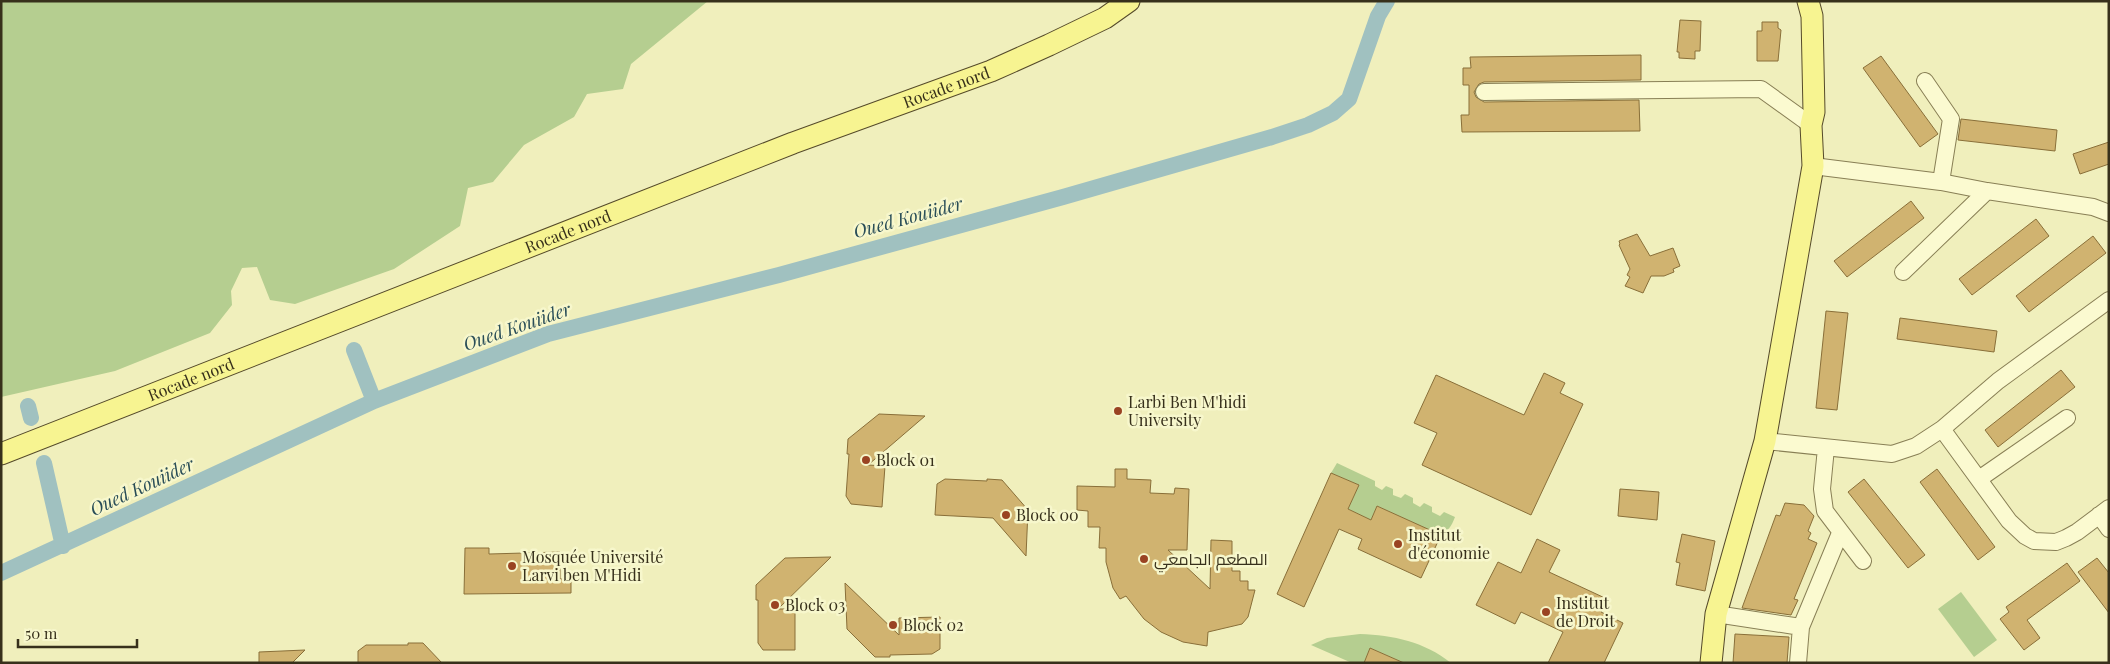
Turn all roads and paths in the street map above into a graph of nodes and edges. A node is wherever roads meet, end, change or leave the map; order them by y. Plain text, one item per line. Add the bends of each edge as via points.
1 (1129, 1) edge
2 (1808, 1) edge
3 (1925, 81) dead end
4 (1484, 92) dead end
5 (1811, 125) junction
6 (1813, 166) junction
7 (1941, 182) junction
8 (1987, 191) junction
9 (2109, 212) edge
10 (1903, 272) dead end
11 (2109, 300) edge
12 (2067, 418) dead end
13 (1942, 429) junction
14 (1765, 441) junction
15 (1826, 448) junction
16 (1, 454) edge
17 (1979, 479) junction
18 (2106, 517) edge
19 (1840, 533) junction
20 (1863, 561) dead end
21 (1716, 614) junction
22 (1801, 627) junction
23 (1711, 663) edge
24 (1798, 663) edge

1 - 16 main road, Rocade nord via 1105,18 991,71 793,143
2 - 5 main road via 1812,16 1814,112
3 - 7 street via 1952,119
4 - 5 street via 1761,89
5 - 6 main road
6 - 7 street
6 - 14 main road
7 - 8 street
8 - 9 street
8 - 10 street
11 - 13 street via 1998,381
12 - 17 street
13 - 15 street via 1916,446 1892,454
13 - 17 street
14 - 15 street
14 - 21 main road
15 - 19 street via 1822,489 1825,511
17 - 18 street via 2018,531 2034,541 2056,542
19 - 20 street
19 - 22 street
21 - 22 street
21 - 23 main road
22 - 24 street

